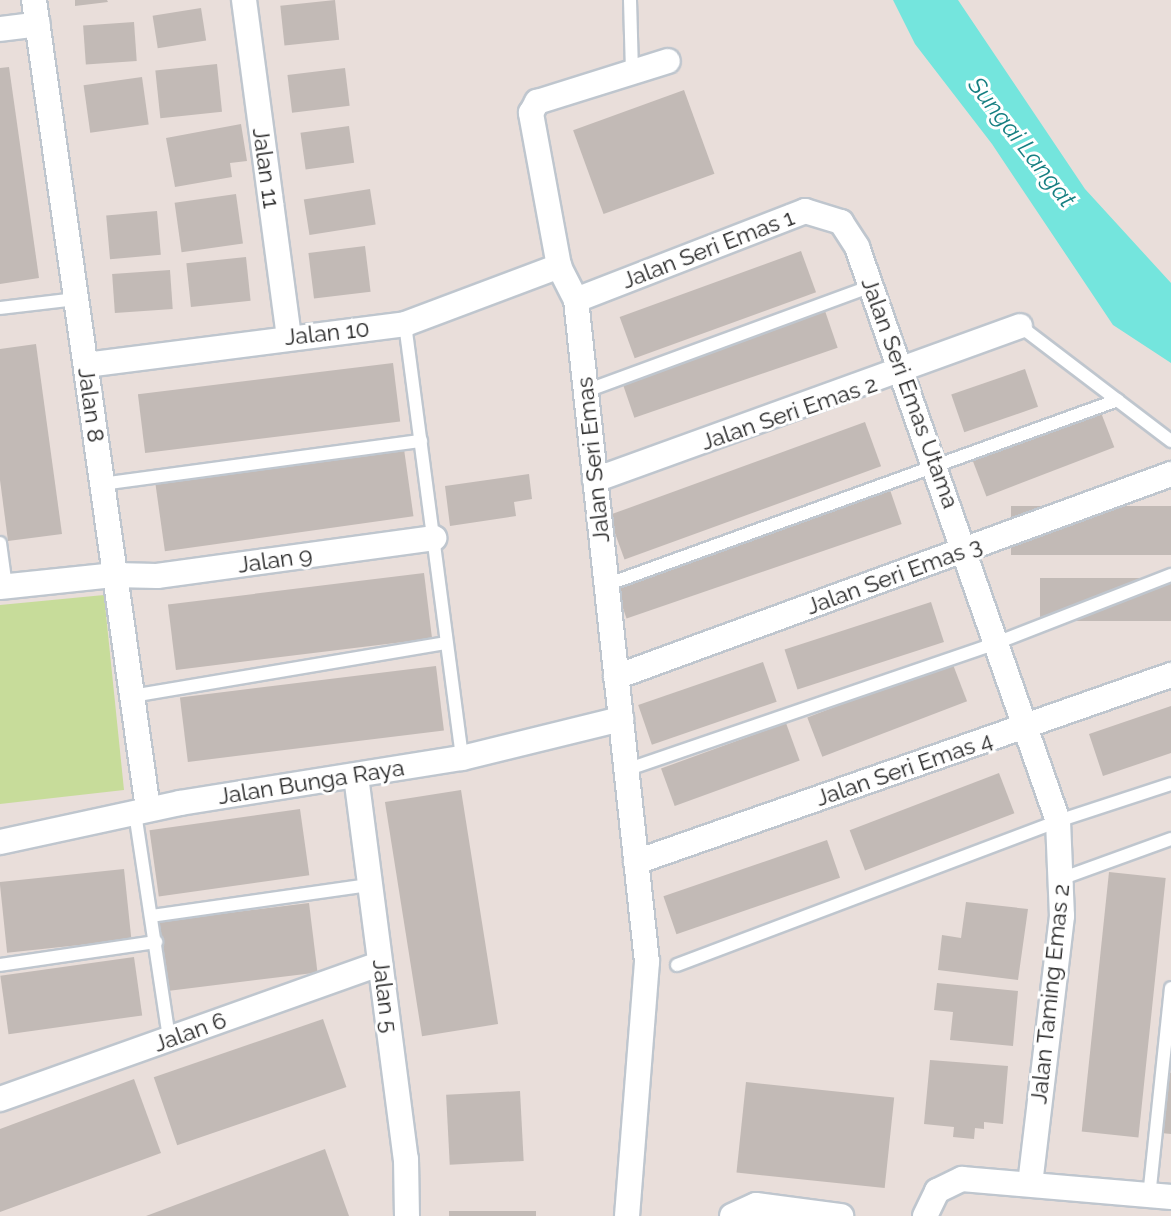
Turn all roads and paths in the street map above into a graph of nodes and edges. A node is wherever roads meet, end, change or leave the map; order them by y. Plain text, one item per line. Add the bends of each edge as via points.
1 (243, 0) edge
2 (630, 0) edge
3 (36, 12) edge
4 (0, 29) edge
5 (668, 61) dead end
6 (632, 72) junction
7 (841, 222) joint
8 (559, 266) junction
9 (871, 286) junction
10 (76, 299) junction
11 (576, 300) junction
12 (0, 308) edge
13 (405, 324) junction
14 (1020, 326) joint
15 (289, 336) junction
16 (86, 365) junction
17 (903, 373) junction
18 (586, 391) junction
19 (1118, 400) junction
20 (421, 441) junction
21 (1171, 441) edge
22 (937, 467) junction
23 (1171, 474) edge
24 (595, 481) junction
25 (102, 484) junction
26 (434, 538) junction
27 (0, 543) edge
28 (967, 550) junction
29 (115, 575) junction
30 (1171, 575) edge
31 (606, 585) junction
32 (3, 587) edge
33 (999, 642) junction
34 (447, 643) junction
35 (1171, 675) edge
36 (616, 677) junction
37 (132, 696) junction
38 (621, 719) junction
39 (1029, 726) junction
40 (462, 758) junction
41 (626, 770) junction
42 (356, 776) junction
43 (1171, 784) edge
44 (142, 811) junction
45 (1058, 821) junction
46 (1171, 839) edge
47 (0, 842) edge
48 (636, 862) junction
49 (1063, 878) junction
50 (370, 884) junction
51 (151, 916) junction
52 (156, 943) junction
53 (380, 964) junction
54 (0, 965) edge
55 (677, 965) dead end
56 (1171, 988) edge
57 (169, 1039) junction
58 (0, 1099) edge
59 (1030, 1183) junction
60 (1160, 1197) edge
61 (407, 1216) edge
62 (626, 1216) edge
63 (732, 1216) edge
64 (841, 1216) edge
65 (925, 1216) edge

1 - 15 street, Jalan 11
2 - 6 lane
3 - 4 street
3 - 10 street, Jalan 8
5 - 6 street, Jalan Seri Emas
6 - 8 street, Jalan Seri Emas via 537,102 531,113
7 - 9 street, Jalan Seri Emas Utama via 857,247
7 - 11 street, Jalan Seri Emas 1 via 805,211
8 - 11 street, Jalan Seri Emas
8 - 13 street, Jalan 10
9 - 17 street, Jalan Seri Emas Utama
9 - 18 lane
10 - 12 lane
10 - 16 street, Jalan 8
11 - 18 street, Jalan Seri Emas
13 - 15 street, Jalan 10
13 - 20 lane
14 - 17 street, Jalan Seri Emas 2
14 - 19 lane
15 - 16 street, Jalan 10
16 - 25 street, Jalan 8
17 - 22 street, Jalan Seri Emas Utama
17 - 24 street, Jalan Seri Emas 2
18 - 24 street, Jalan Seri Emas
19 - 21 lane
19 - 22 lane
20 - 25 lane
20 - 26 lane
22 - 28 street, Jalan Seri Emas Utama
22 - 31 lane
23 - 28 street, Jalan Seri Emas 3
24 - 31 street, Jalan Seri Emas
25 - 29 street, Jalan 8
26 - 29 street, Jalan 9 via 156,576
26 - 34 lane
27 - 32 lane
28 - 33 street, Jalan Seri Emas Utama
28 - 36 street, Jalan Seri Emas 3
29 - 32 street
29 - 37 street, Jalan 8
30 - 33 lane
31 - 36 street, Jalan Seri Emas
33 - 39 street, Jalan Seri Emas Utama
33 - 41 lane
34 - 37 lane
34 - 40 lane
35 - 39 street, Jalan Seri Emas 4
36 - 38 street, Jalan Seri Emas
37 - 44 street, Jalan 8
38 - 40 street, Jalan Bunga Raya
38 - 41 street, Jalan Seri Emas
39 - 45 street, Jalan Taming Emas 2
39 - 48 street, Jalan Seri Emas 4
40 - 42 street, Jalan Bunga Raya
41 - 48 street, Jalan Seri Emas
42 - 44 street, Jalan Bunga Raya
42 - 50 street, Jalan 5
43 - 45 lane
44 - 47 street, Jalan Bunga Raya
44 - 51 lane
45 - 49 street, Jalan Taming Emas 2
45 - 55 lane
46 - 49 lane
48 - 62 street, Jalan Seri Emas via 647,962
49 - 59 street, Jalan Taming Emas 2
50 - 51 lane
50 - 53 street, Jalan 5
51 - 52 lane
52 - 54 lane
52 - 57 lane
53 - 57 street, Jalan 6
53 - 61 street, Jalan 5 via 406,1159
56 - 60 lane
57 - 58 street, Jalan 6
59 - 60 street
59 - 65 street via 962,1179 937,1191
63 - 64 street via 756,1205

